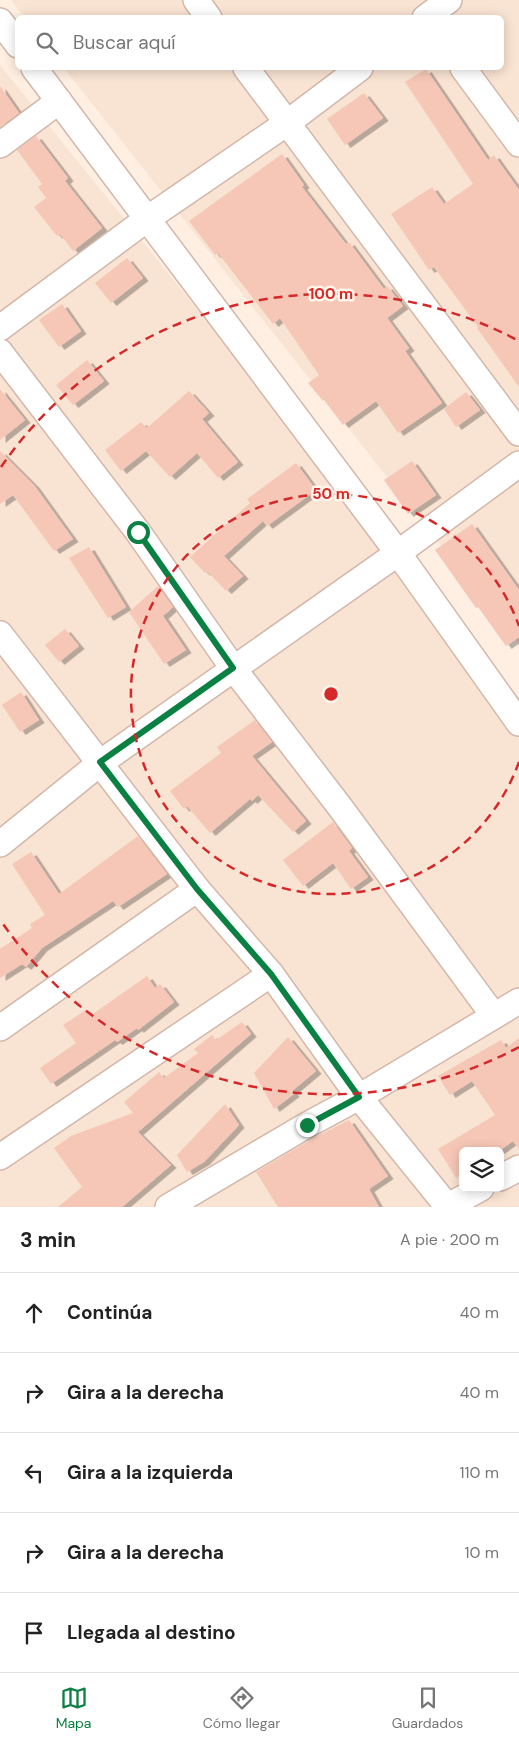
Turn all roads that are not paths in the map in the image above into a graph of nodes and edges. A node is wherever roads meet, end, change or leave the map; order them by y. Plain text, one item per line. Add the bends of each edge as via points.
1 (196, 0) edge
2 (449, 0) edge
3 (423, 13) edge
4 (207, 15) edge
5 (0, 22) edge
6 (15, 41) edge
7 (36, 70) edge
8 (248, 70) edge
9 (357, 70) edge
10 (464, 70) edge
11 (59, 101) junction
12 (288, 123) junction
13 (519, 144) edge
14 (0, 145) edge
15 (147, 219) junction
16 (0, 328) edge
17 (0, 352) edge
18 (519, 433) edge
19 (519, 464) edge
20 (398, 553) junction
21 (0, 634) edge
22 (8, 663) edge
23 (233, 668) junction
24 (519, 723) edge
25 (100, 762) junction
26 (0, 844) edge
27 (197, 889) junction
28 (271, 974) junction
29 (519, 1001) edge
30 (494, 1016) junction
31 (0, 1028) edge
32 (359, 1097) junction
33 (0, 1157) edge
34 (519, 1168) edge
35 (504, 1176) edge
36 (474, 1192) edge
37 (168, 1207) edge
38 (448, 1207) edge

1 - 4 street
2 - 3 street
5 - 6 street
7 - 11 street
8 - 12 street
9 - 12 street
10 - 13 street
11 - 14 street
11 - 15 street
12 - 15 street
12 - 18 street
15 - 16 street
15 - 20 street
17 - 23 street via 138,532
19 - 20 street
20 - 23 street
20 - 24 street
21 - 22 street
22 - 25 street
23 - 25 street
23 - 30 street
25 - 26 street
25 - 27 street
27 - 28 street
27 - 31 street
28 - 32 street
28 - 33 street
29 - 30 street
30 - 32 street
32 - 37 street
32 - 38 street
34 - 35 street
36 - 38 street

